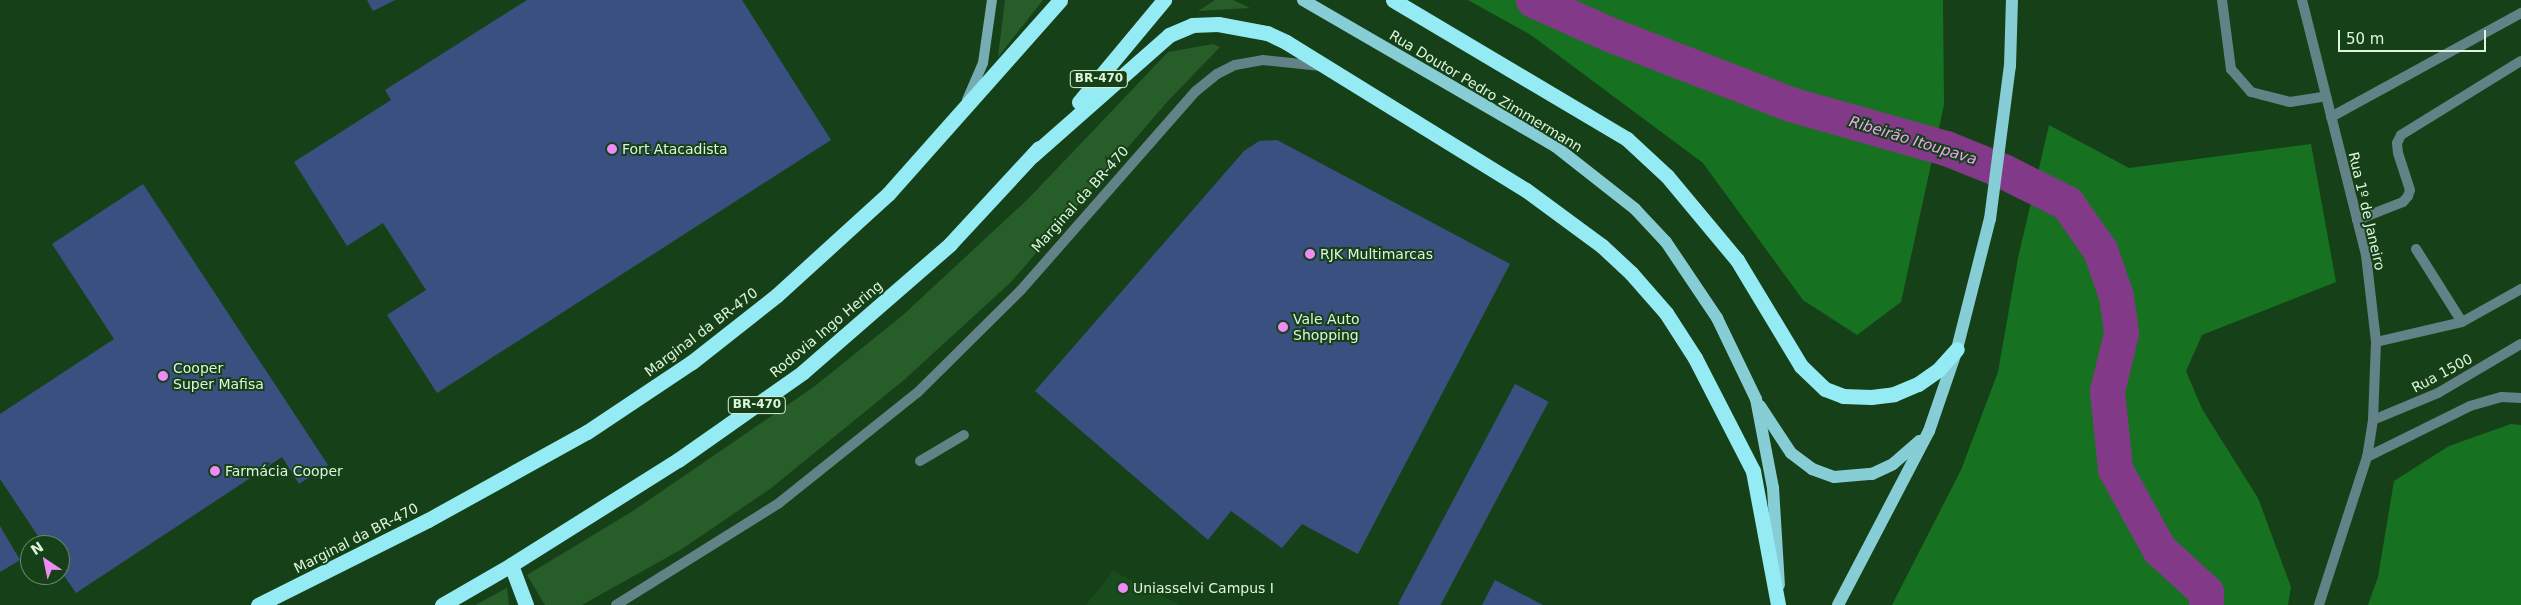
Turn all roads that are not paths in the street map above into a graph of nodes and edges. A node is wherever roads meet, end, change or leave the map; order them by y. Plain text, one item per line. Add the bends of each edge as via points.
1 (992, 0) edge
2 (1060, 0) edge
3 (1164, 0) edge
4 (1303, 0) edge
5 (1393, 0) edge
6 (2012, 0) edge
7 (2222, 0) edge
8 (2302, 0) edge
9 (2521, 13) edge
10 (2521, 61) edge
11 (1322, 66) junction
12 (2326, 96) junction
13 (965, 110) junction
14 (2331, 117) junction
15 (1033, 155) junction
16 (2357, 220) junction
17 (2416, 249) dead end
18 (2521, 289) edge
19 (2462, 322) junction
20 (2376, 342) junction
21 (2521, 344) edge
22 (1957, 349) junction
23 (2521, 398) edge
24 (1756, 399) junction
25 (2373, 420) junction
26 (1929, 430) junction
27 (964, 435) dead end
28 (2366, 457) junction
29 (920, 461) dead end
30 (511, 565) junction
31 (258, 605) edge
32 (442, 605) edge
33 (526, 605) edge
34 (616, 605) edge
35 (1778, 605) edge
36 (1838, 605) edge
37 (2319, 605) edge

1 - 13 main road via 983,63
2 - 13 highway, Marginal da BR-470
3 - 15 highway, Rodovia Ingo Hering / BR-470
4 - 24 main road, Rua Doutor Pedro Zimmermann via 1555,146 1635,209 1666,242 1717,318
5 - 22 highway via 1627,139 1667,176 1736,260 1801,366 1825,389 1843,396 1894,394 1918,384 1938,370
6 - 22 main road via 2010,66 1990,219
7 - 12 street via 2231,69 2251,92 2290,102
8 - 12 street, Rua 1º de Janeiro
9 - 14 street
10 - 16 street via 2401,135 2397,143 2398,153 2410,190 2408,196 2403,202
11 - 15 highway via 1267,33 1218,24 1192,25 1169,35
11 - 34 street, Marginal da BR-470 via 1263,60 1235,65 1217,74 1196,91 1021,290 917,393 779,503
11 - 35 highway via 1518,185 1566,219 1632,273 1666,313 1718,399 1753,472
12 - 14 street, Rua 1º de Janeiro
13 - 31 highway, Marginal da BR-470 via 888,194 834,246 692,362 587,432 428,520
14 - 16 street, Rua 1º de Janeiro
15 - 30 highway, Rodovia Ingo Hering / BR-470 via 950,244 803,372 678,460
16 - 20 street, Rua 1º de Janeiro via 2366,255
17 - 19 street
18 - 19 street
19 - 20 street
20 - 25 street, Rua 1º de Janeiro
21 - 25 street, Rua 1500 via 2438,393
22 - 26 main road
23 - 28 street via 2502,397 2470,406
24 - 26 main road via 1791,453 1812,469 1834,477 1872,474 1893,464
24 - 35 main road, Rua Doutor Pedro Zimmermann via 1777,528
25 - 28 street, Rua 1º de Janeiro
26 - 36 main road
27 - 29 street
28 - 37 street, Rua 1º de Janeiro
30 - 32 highway, Rodovia Ingo Hering / BR-470
30 - 33 highway

